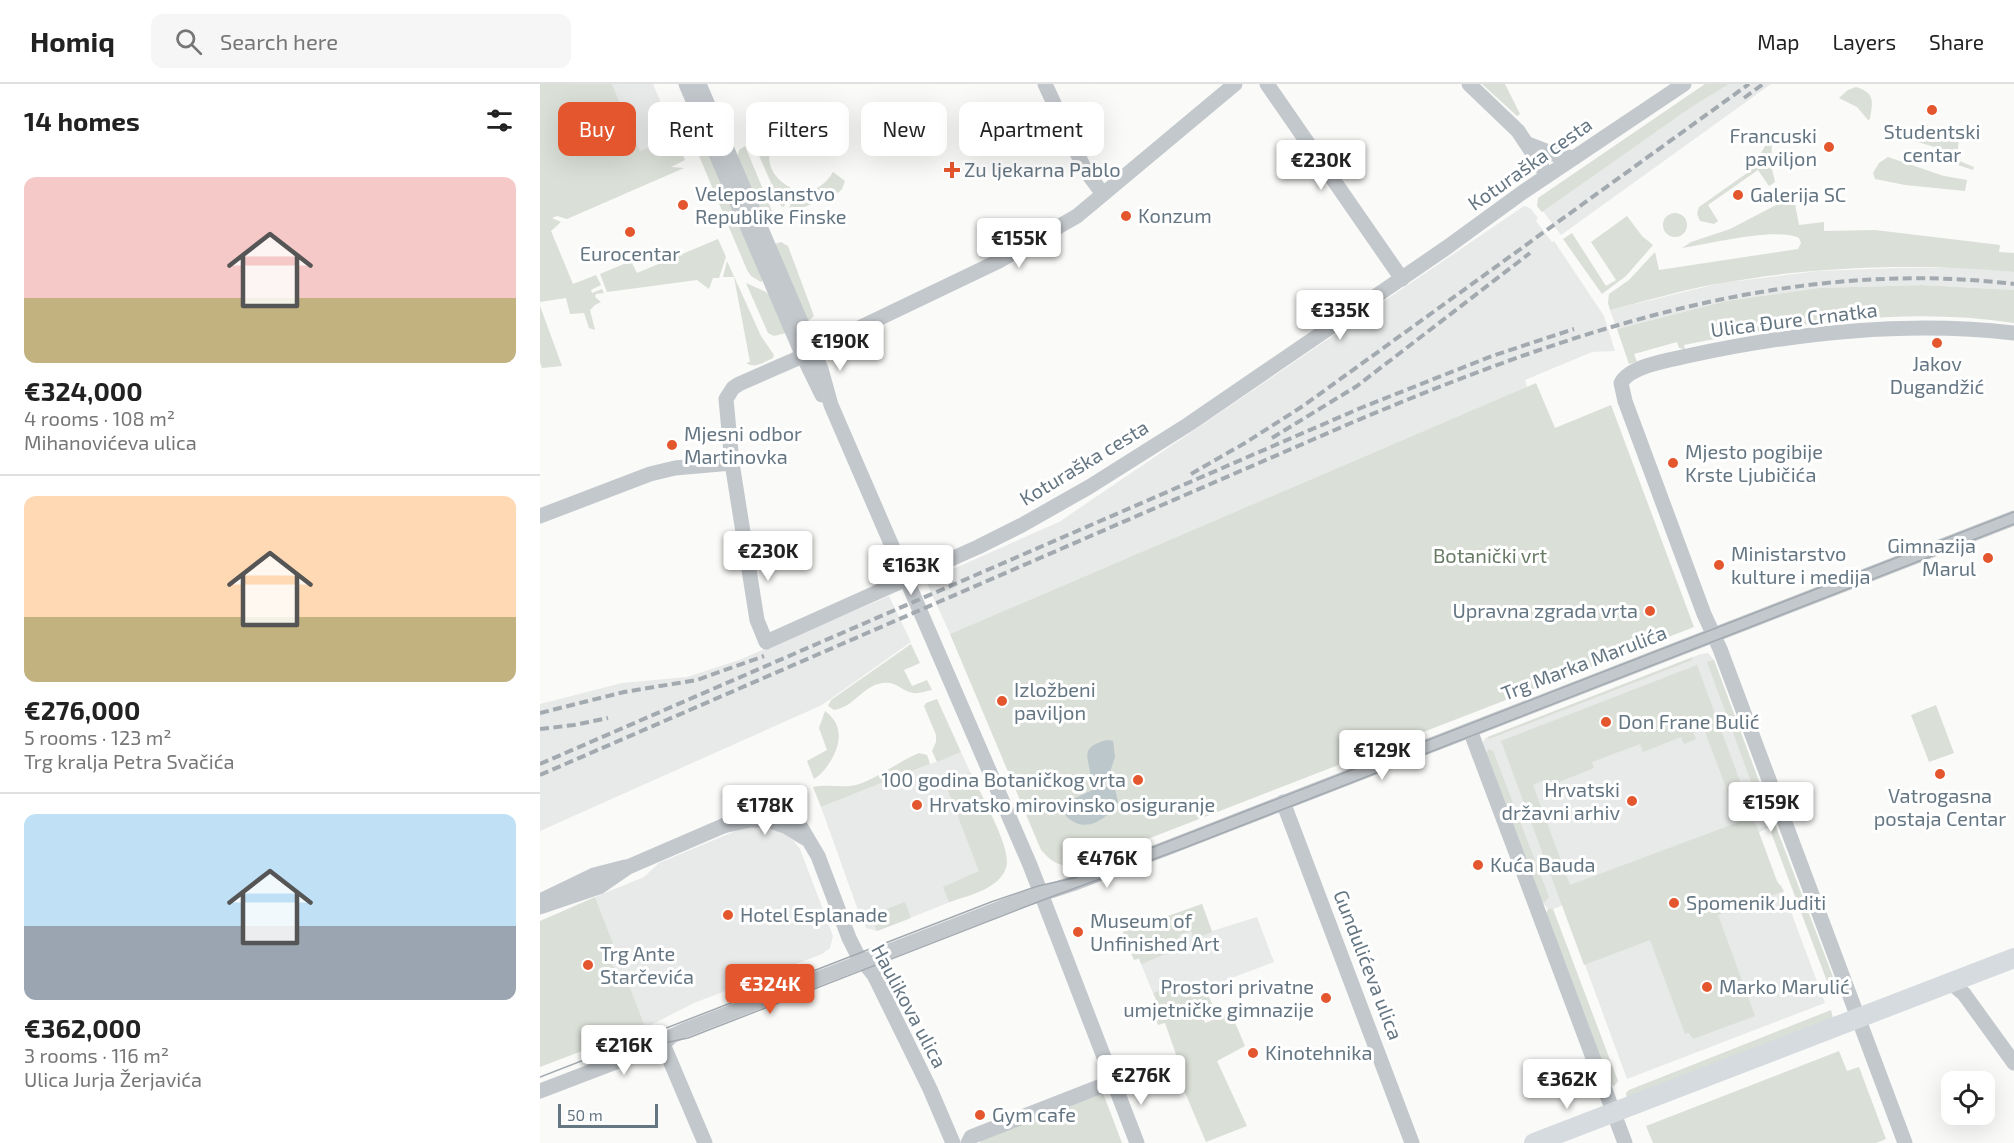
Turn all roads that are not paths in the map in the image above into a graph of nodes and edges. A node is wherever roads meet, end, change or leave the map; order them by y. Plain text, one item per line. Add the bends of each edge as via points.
1 (686, 84) edge
2 (699, 84) edge
3 (1045, 84) edge
4 (1235, 84) edge
5 (1267, 84) edge
6 (1469, 84) edge
7 (1684, 84) edge
8 (1528, 144) junction
9 (1574, 158) junction
10 (1547, 175) junction
11 (1103, 194) junction
12 (1402, 279) junction
13 (2014, 333) edge
14 (808, 353) junction
15 (732, 463) junction
16 (540, 516) edge
17 (2014, 518) edge
18 (1714, 635) junction
19 (1470, 730) junction
20 (1283, 802) junction
21 (628, 867) junction
22 (1041, 894) junction
23 (540, 902) edge
24 (540, 907) edge
25 (2014, 958) edge
26 (863, 962) junction
27 (1948, 982) junction
28 (1857, 1018) junction
29 (663, 1044) junction
30 (2014, 1063) edge
31 (1114, 1081) junction
32 (540, 1090) edge
33 (1613, 1112) junction
34 (946, 1125) junction
35 (969, 1140) edge
36 (705, 1143) edge
37 (953, 1143) edge
38 (1137, 1143) edge
39 (1412, 1143) edge
40 (1533, 1143) edge
41 (1625, 1143) edge
42 (1905, 1143) edge

1 - 14 street
2 - 14 street
3 - 11 street via 1085,170
4 - 11 street
5 - 12 street
6 - 8 street
7 - 9 street, Koturaška cesta
8 - 9 street
8 - 10 street
9 - 10 street, Koturaška cesta
10 - 12 street, Koturaška cesta
11 - 14 street via 1077,216 999,261
12 - 15 street, Koturaška cesta via 1189,424 1022,525 766,642 758,620
13 - 18 street, Ulica Đure Crnatka via 1912,328 1830,333 1720,349 1626,376 1621,391
14 - 15 street via 739,384 730,392 725,406
14 - 22 street via 820,392 831,405
15 - 16 street via 650,474
17 - 18 street, Trg Marka Marulića
18 - 19 street, Trg Marka Marulića
18 - 28 street
19 - 20 street, Trg Marka Marulića
19 - 33 street
20 - 22 street, Trg Marka Marulića
20 - 39 street, Gundulićeva ulica
21 - 23 street via 594,875
21 - 24 street via 599,887
21 - 26 street, Haulikova ulica via 723,826 768,820 787,827 808,840 818,856 849,938
22 - 26 street, Trg Marka Marulića
22 - 31 street
25 - 27 main road
26 - 29 street, Trg Marka Marulića via 685,1030
26 - 34 street, Haulikova ulica via 874,975
27 - 28 main road
27 - 30 street via 1964,994
28 - 33 main road
28 - 42 street
29 - 32 street
29 - 36 street
31 - 35 street
31 - 38 street
33 - 40 main road
33 - 41 street
34 - 35 street
34 - 37 street, Haulikova ulica

